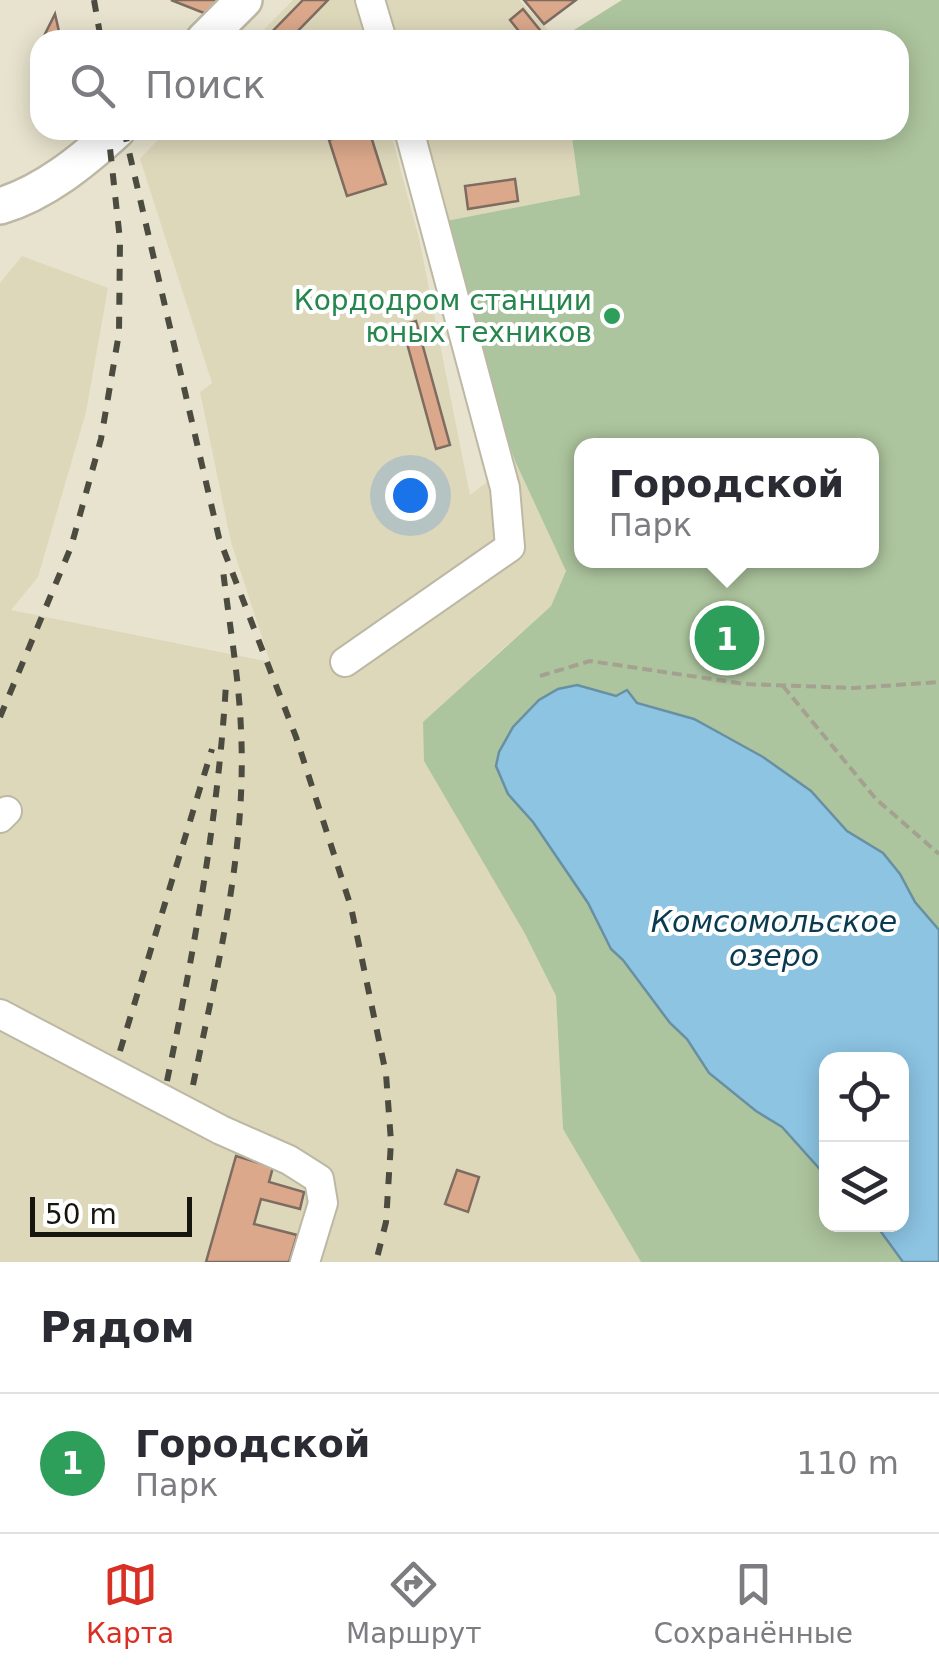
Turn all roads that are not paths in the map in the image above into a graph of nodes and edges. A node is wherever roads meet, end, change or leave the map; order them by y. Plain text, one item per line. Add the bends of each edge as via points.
1 (244, 0) edge
2 (370, 0) edge
3 (214, 30) edge
4 (379, 30) edge
5 (106, 140) edge
6 (412, 140) edge
7 (0, 206) edge
8 (345, 662) dead end
9 (0, 1014) edge
10 (305, 1262) edge

1 - 3 main road
2 - 4 lane
5 - 7 main road via 51,181
6 - 8 lane via 505,488 510,547
9 - 10 lane via 319,1179 323,1203

